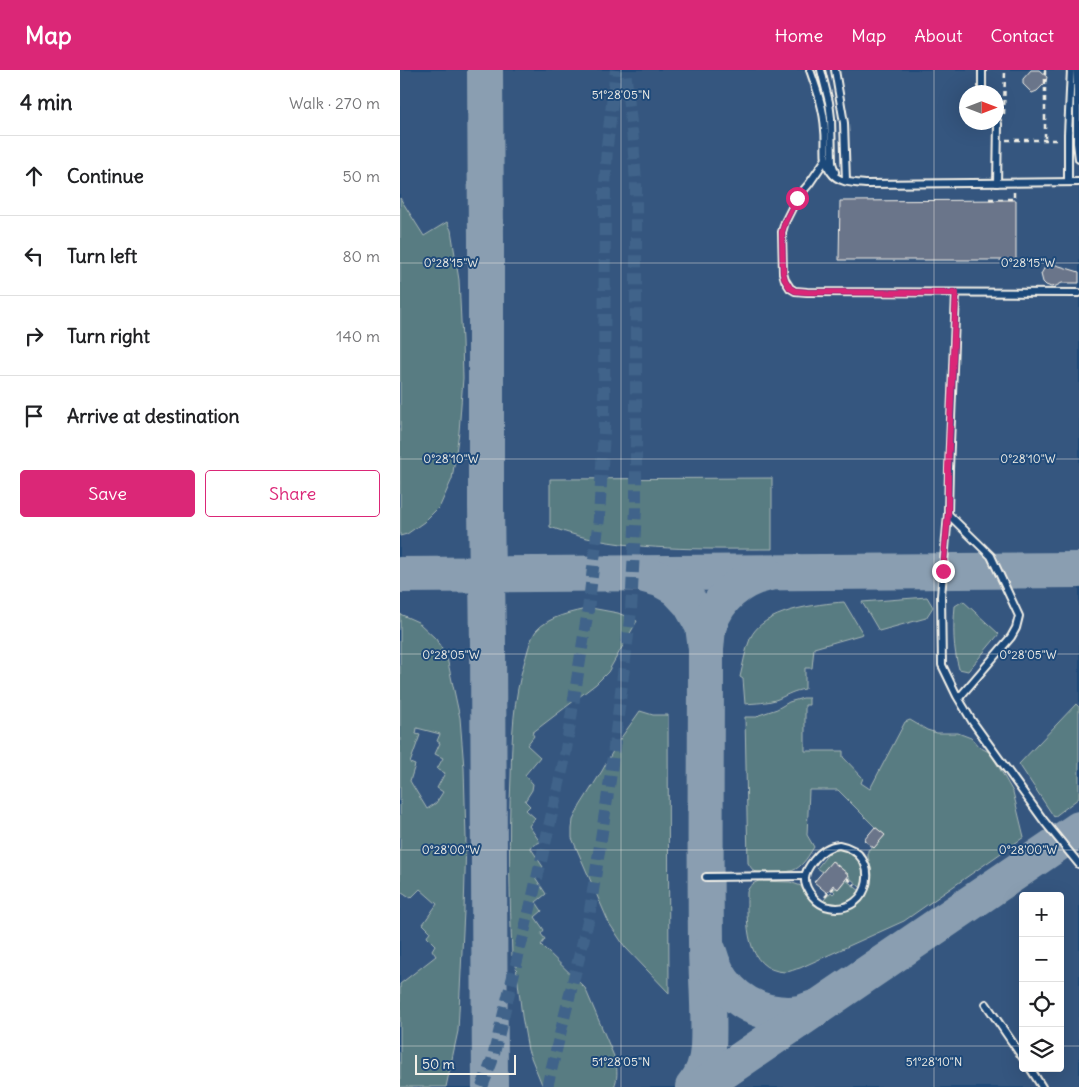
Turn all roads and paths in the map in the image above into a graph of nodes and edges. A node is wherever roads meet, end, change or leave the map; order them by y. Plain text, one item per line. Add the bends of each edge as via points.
1 (810, 70) edge
2 (821, 70) edge
3 (835, 70) edge
4 (982, 70) edge
5 (1005, 70) edge
6 (1045, 70) edge
7 (1071, 70) edge
8 (1077, 70) edge
9 (982, 85) edge
10 (1004, 122) dead end
11 (998, 130) edge
12 (1004, 140) dead end
13 (1045, 140) junction
14 (1068, 140) junction
15 (1079, 158) edge
16 (826, 159) junction
17 (839, 179) junction
18 (846, 181) junction
19 (1068, 182) junction
20 (1079, 182) edge
21 (997, 183) junction
22 (956, 293) junction
23 (1079, 293) edge
24 (948, 514) junction
25 (959, 698) junction
26 (1079, 864) edge
27 (805, 876) junction
28 (706, 877) dead end
29 (986, 1004) dead end
30 (1019, 1052) edge
31 (1033, 1072) edge
32 (1042, 1087) edge

1 - 16 lane via 820,98
2 - 17 lane via 832,118 832,163
3 - 18 lane via 844,123
4 - 9 lane
5 - 10 path
6 - 13 path
7 - 14 lane
8 - 15 lane
11 - 21 lane
12 - 13 path
13 - 14 path
14 - 19 lane
16 - 17 lane via 831,173
16 - 22 lane via 797,198 782,232 783,273 790,288 807,292
17 - 18 lane
18 - 21 lane via 867,184
19 - 20 lane
19 - 21 lane
22 - 23 lane
22 - 24 lane
24 - 25 lane via 941,596 942,665
24 - 25 lane via 990,556 1018,616 1011,637
25 - 26 lane via 1044,822
27 - 27 lane via 809,891 819,904 839,908 849,906 864,893 868,875 859,855 847,846 839,845 820,852
27 - 28 lane
29 - 30 lane
31 - 32 lane

